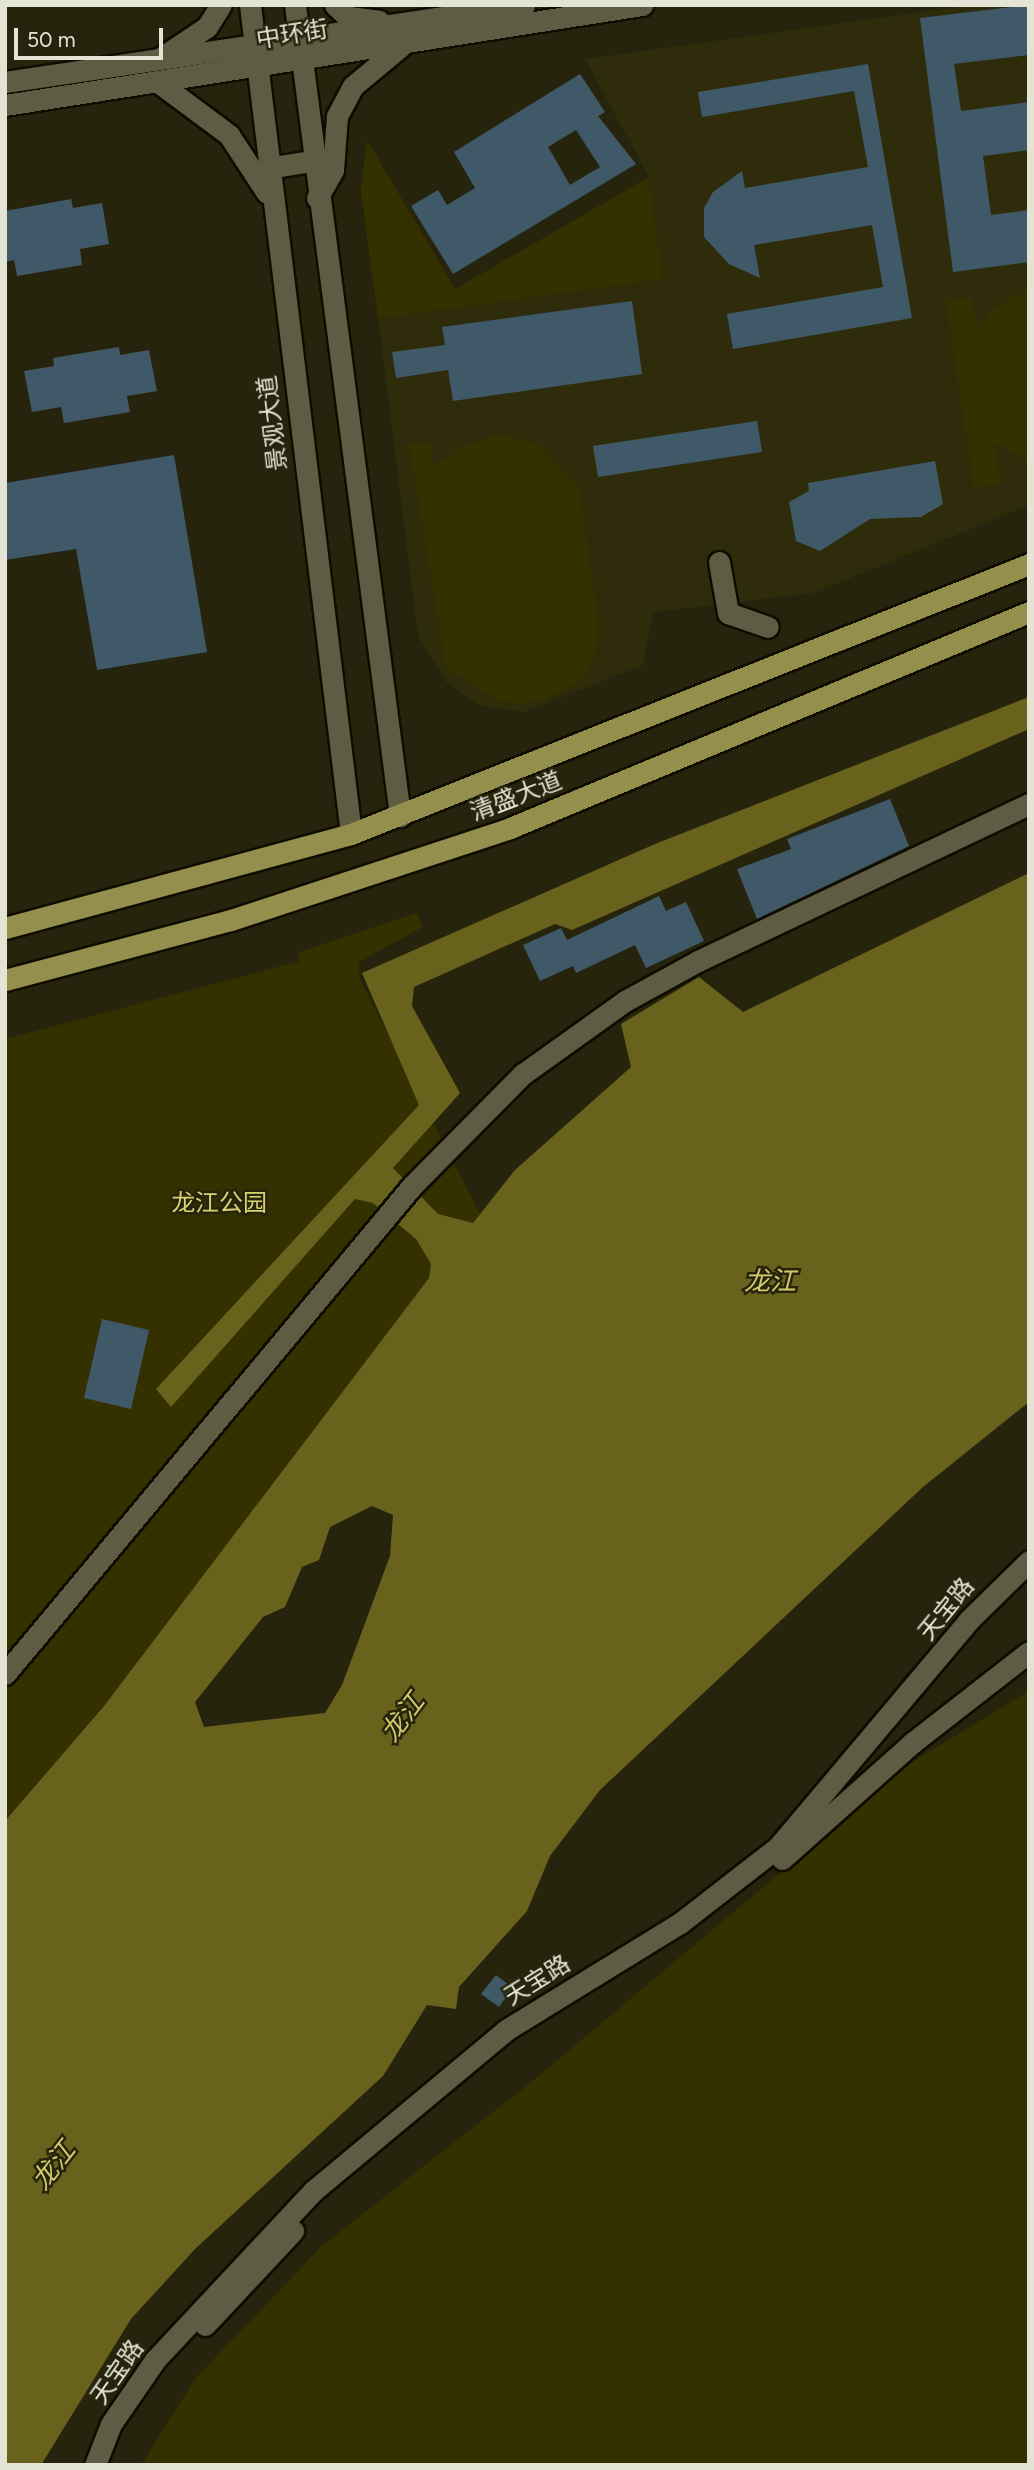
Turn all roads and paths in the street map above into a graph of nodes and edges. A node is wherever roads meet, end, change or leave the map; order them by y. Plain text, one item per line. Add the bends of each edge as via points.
1 (221, 5) edge
2 (250, 5) edge
3 (295, 5) edge
4 (335, 5) edge
5 (524, 5) edge
6 (642, 5) edge
7 (407, 33) junction
8 (300, 50) junction
9 (255, 57) junction
10 (156, 72) junction
11 (5, 82) edge
12 (5, 105) edge
13 (312, 161) junction
14 (267, 168) junction
15 (317, 198) junction
16 (272, 201) junction
17 (719, 562) dead end
18 (1029, 564) edge
19 (1029, 612) edge
20 (768, 626) dead end
21 (1029, 804) edge
22 (400, 816) junction
23 (351, 834) junction
24 (5, 928) edge
25 (5, 980) edge
26 (1029, 1561) edge
27 (1029, 1652) edge
28 (5, 1674) edge
29 (95, 2465) edge
30 (110, 2465) edge

1 - 10 street via 207,27
2 - 9 street, 景观大道
3 - 8 street
4 - 7 street via 348,17
5 - 7 street, 中环街
6 - 7 street, 中环街
7 - 8 street, 中环街
7 - 15 street via 353,86 337,116 333,170
8 - 9 street, 中环街
8 - 13 street
9 - 10 street, 中环街
9 - 14 street, 景观大道
10 - 11 street
10 - 12 street
10 - 16 street via 229,135
13 - 14 street
13 - 15 street
14 - 16 street, 景观大道
15 - 22 street
16 - 23 street, 景观大道
17 - 20 street via 728,613
18 - 22 main road, 清盛大道
19 - 25 main road, 清盛大道 via 510,828 231,920
21 - 28 street via 909,866 761,929 625,1001 494,1099 385,1216
22 - 23 main road, 清盛大道
23 - 24 main road, 清盛大道
26 - 29 street, 天宝路 via 969,1620 778,1847 680,1923 506,2030 313,2191 155,2360 111,2424
27 - 30 street, 天宝路 via 685,1936 512,2040 321,2201 166,2368 125,2430

